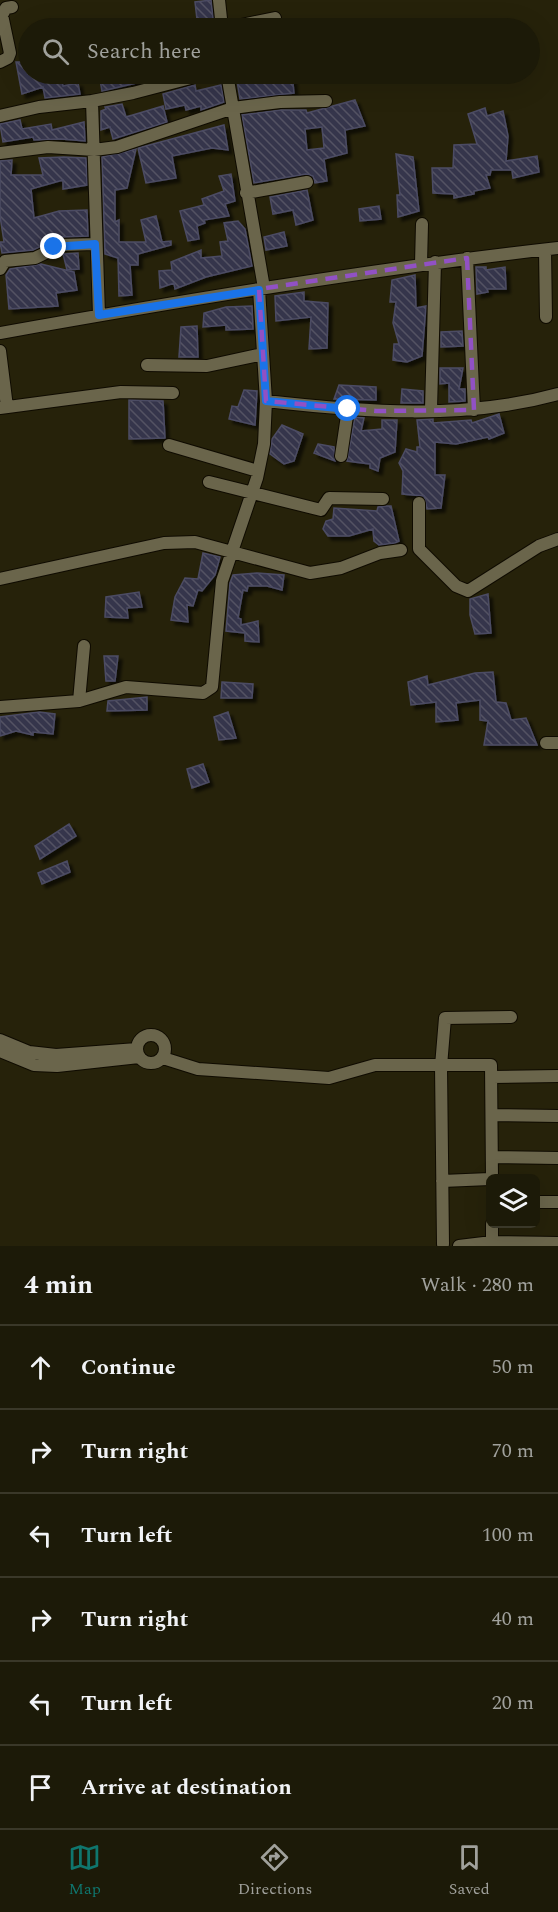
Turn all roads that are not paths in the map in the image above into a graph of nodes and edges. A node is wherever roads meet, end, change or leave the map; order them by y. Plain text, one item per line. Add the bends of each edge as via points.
1 (219, 0) edge
2 (12, 7) dead end
3 (221, 18) edge
4 (0, 62) edge
5 (168, 84) edge
6 (229, 84) edge
7 (92, 101) junction
8 (326, 101) dead end
9 (233, 108) junction
10 (0, 116) edge
11 (94, 150) junction
12 (0, 153) edge
13 (307, 182) dead end
14 (246, 193) junction
15 (422, 224) dead end
16 (95, 244) junction
17 (558, 248) edge
18 (545, 250) junction
19 (467, 258) junction
20 (435, 262) junction
21 (421, 264) junction
22 (0, 269) edge
23 (262, 289) junction
24 (99, 315) junction
25 (546, 317) dead end
26 (0, 333) edge
27 (0, 351) edge
28 (263, 354) junction
29 (147, 365) dead end
30 (173, 393) dead end
31 (558, 394) edge
32 (266, 401) junction
33 (4, 408) edge
34 (348, 409) junction
35 (431, 409) junction
36 (474, 410) junction
37 (170, 445) dead end
38 (341, 456) dead end
39 (258, 471) junction
40 (209, 482) dead end
41 (253, 491) junction
42 (382, 499) dead end
43 (419, 503) dead end
44 (558, 539) edge
45 (233, 550) junction
46 (401, 550) dead end
47 (0, 579) edge
48 (84, 646) dead end
49 (79, 701) junction
50 (0, 707) edge
51 (511, 1017) dead end
52 (4, 1047) edge
53 (138, 1053) junction
54 (163, 1058) junction
55 (441, 1066) junction
56 (558, 1076) edge
57 (492, 1077) junction
58 (492, 1115) junction
59 (558, 1116) edge
60 (493, 1158) junction
61 (558, 1158) edge
62 (491, 1174) edge
63 (486, 1179) edge
64 (442, 1181) junction
65 (540, 1202) edge
66 (558, 1202) edge
67 (492, 1228) edge
68 (492, 1242) junction
69 (558, 1243) edge
70 (443, 1244) dead end
71 (459, 1246) edge

1 - 3 street
2 - 4 street via 6,8 2,23 10,53
5 - 7 street
6 - 9 street
7 - 10 street
7 - 11 street
8 - 9 street
9 - 11 street via 133,144
9 - 14 street
11 - 12 street via 48,147
11 - 16 street
13 - 14 street
14 - 23 street
15 - 21 street
16 - 22 street via 54,247 35,258 5,261
16 - 24 street
17 - 18 street
18 - 19 street
18 - 25 street
19 - 20 street
19 - 36 street
20 - 21 street
20 - 35 street
21 - 23 street
23 - 24 street
23 - 28 street
24 - 26 street
27 - 33 street
28 - 29 street via 207,366
28 - 32 street
30 - 33 street via 121,392
31 - 36 street
32 - 34 street
32 - 39 street
34 - 35 street
34 - 38 street
35 - 36 street
37 - 39 street
39 - 41 street
40 - 41 street
41 - 42 street via 321,510 329,498
41 - 45 street
43 - 44 street via 419,549 456,586 468,591 539,546
45 - 46 street via 310,573
45 - 47 street via 195,542 164,543
45 - 49 street via 222,581 210,690 202,693 126,687
48 - 49 street
49 - 50 street
51 - 55 street via 445,1018
52 - 53 street via 34,1065 57,1066
53 - 54 street via 146,1063
53 - 54 street via 140,1040 156,1035 164,1041
54 - 55 street via 198,1069 329,1078 375,1065
55 - 57 street via 491,1065
55 - 64 street
56 - 57 street
57 - 58 street
58 - 59 street
58 - 60 street
60 - 61 street
60 - 62 street
63 - 64 street
64 - 70 street
65 - 66 street
67 - 68 street
68 - 69 street
68 - 71 street

